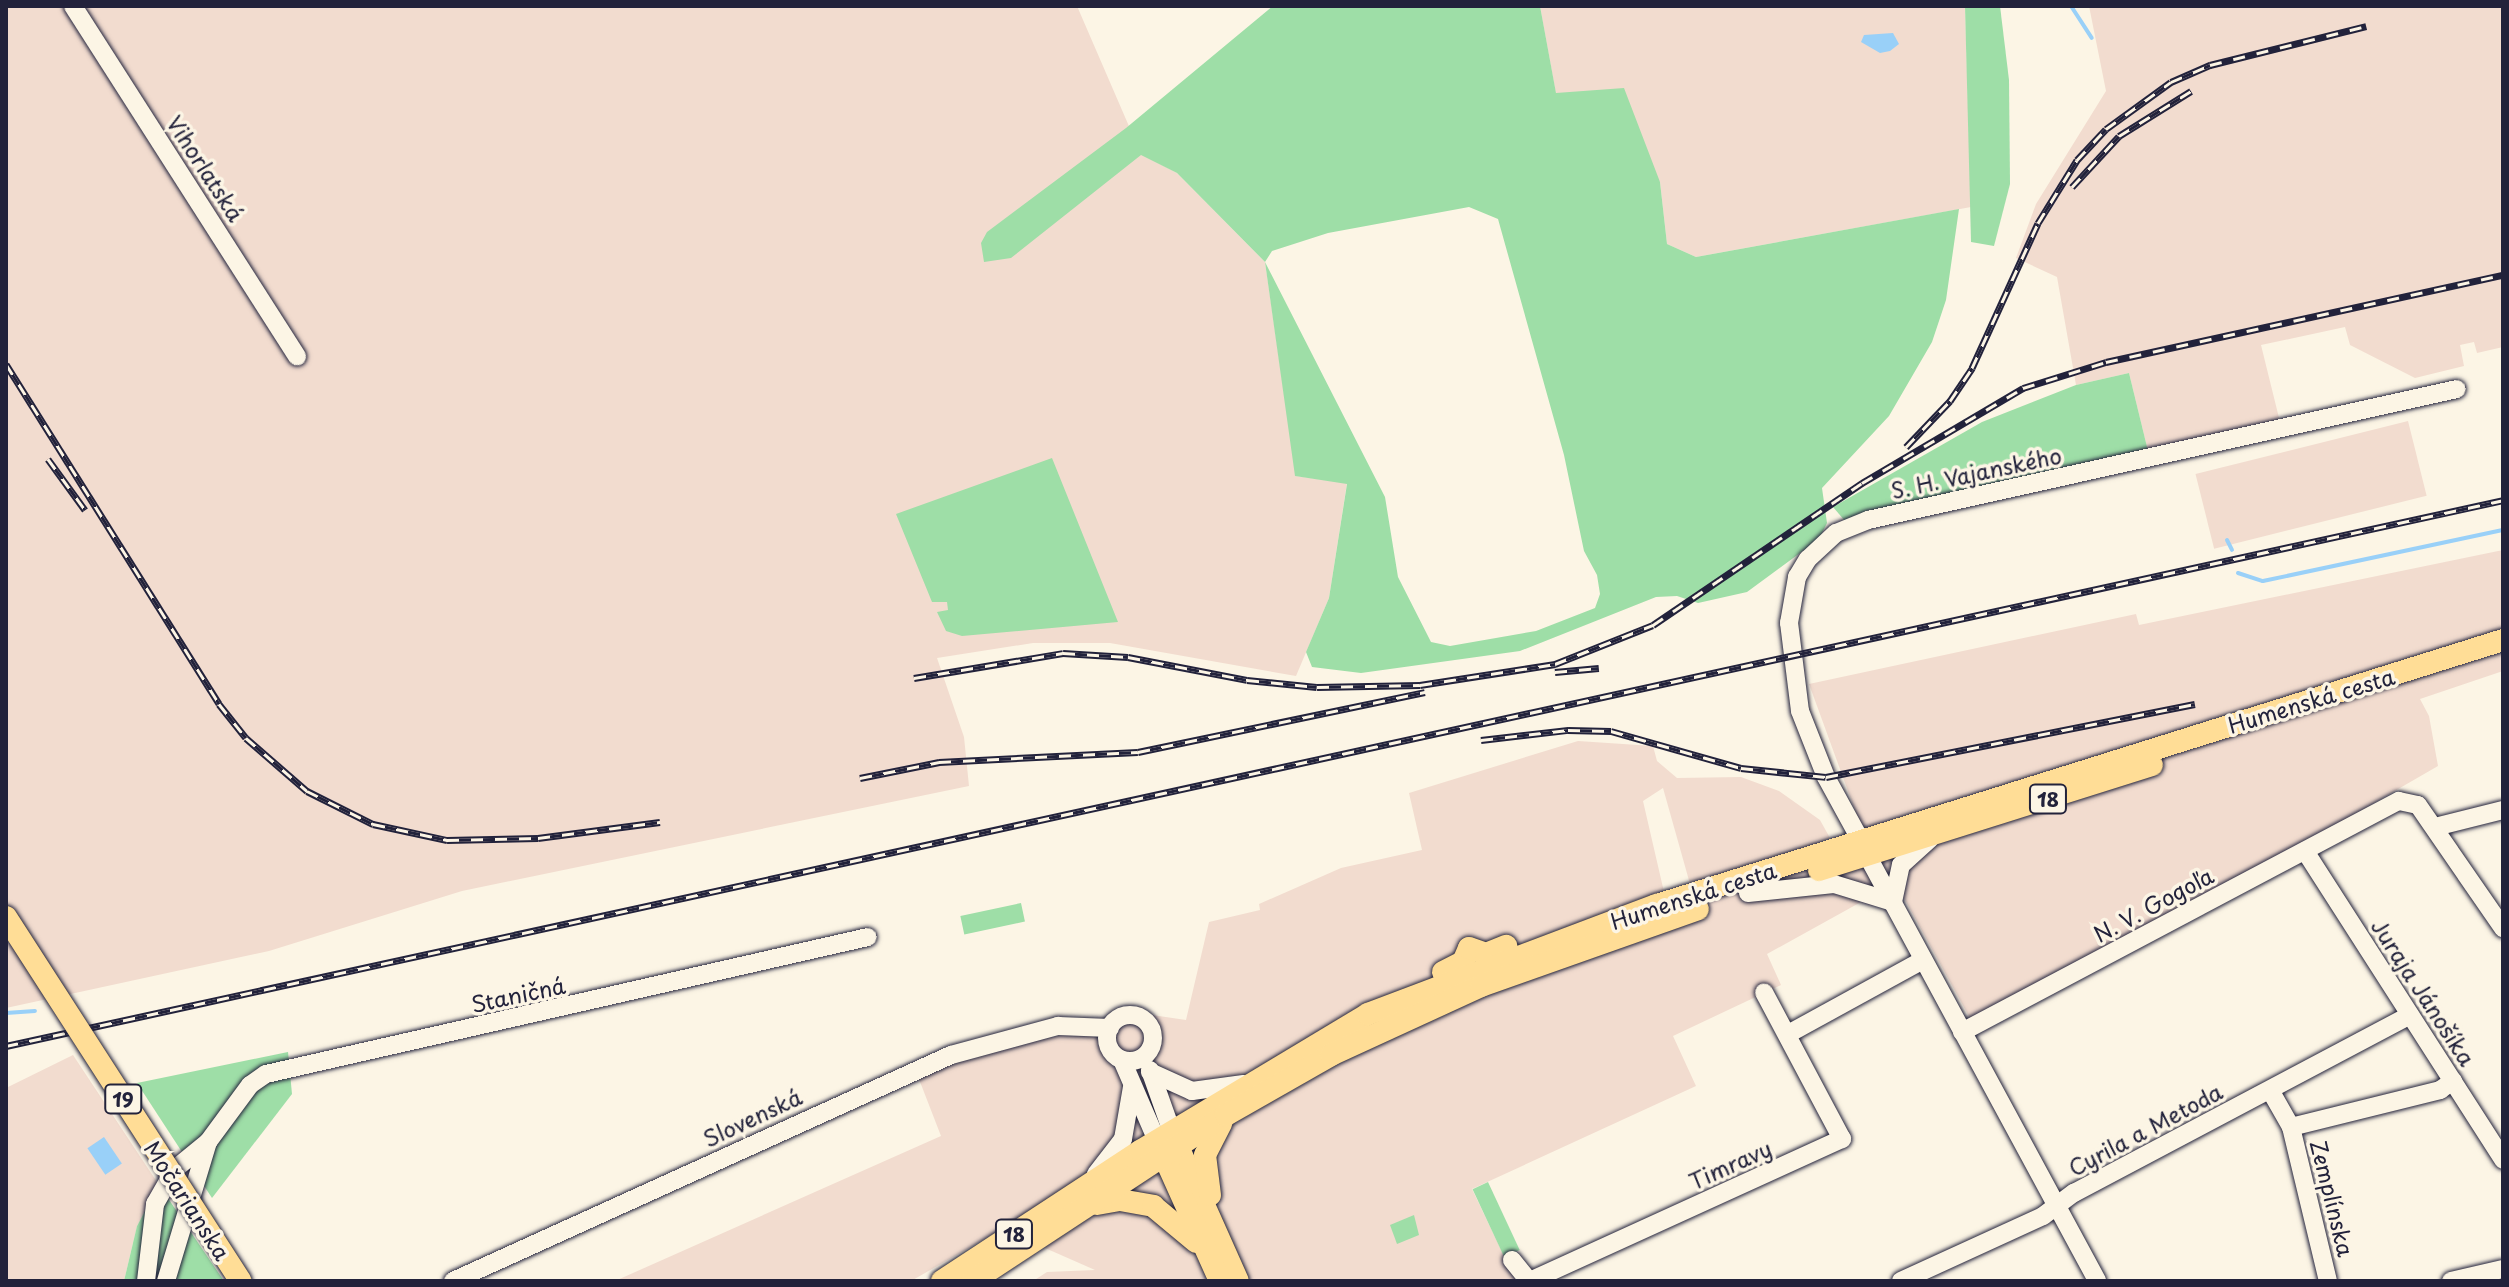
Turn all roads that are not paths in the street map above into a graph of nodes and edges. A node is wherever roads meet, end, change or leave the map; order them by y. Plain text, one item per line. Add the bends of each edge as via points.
1 (73, 6) edge
2 (297, 356) dead end
3 (2457, 389) dead end
4 (2503, 640) edge
5 (2503, 654) edge
6 (2503, 810) edge
7 (2435, 827) junction
8 (1949, 829) junction
9 (1864, 848) junction
10 (2305, 851) junction
11 (1748, 893) junction
12 (1893, 902) junction
13 (6, 917) edge
14 (2503, 928) edge
15 (868, 937) dead end
16 (1923, 960) junction
17 (1764, 992) dead end
18 (2410, 1015) junction
19 (1110, 1028) junction
20 (1962, 1032) junction
21 (1788, 1034) junction
22 (1122, 1060) junction
23 (1148, 1063) junction
24 (2453, 1081) junction
25 (1251, 1083) junction
26 (1132, 1087) junction
27 (2270, 1090) junction
28 (1226, 1115) junction
29 (2291, 1127) junction
30 (208, 1142) junction
31 (1168, 1144) junction
32 (2503, 1160) edge
33 (1087, 1196) junction
34 (2057, 1207) junction
35 (1215, 1249) junction
36 (1512, 1260) dead end
37 (2503, 1269) edge
38 (146, 1281) edge
39 (166, 1281) edge
40 (241, 1281) edge
41 (453, 1281) edge
42 (942, 1281) edge
43 (973, 1281) edge
44 (1220, 1281) edge
45 (1238, 1281) edge
46 (1529, 1281) edge
47 (1901, 1281) edge
48 (2097, 1281) edge
49 (2328, 1281) edge
50 (2452, 1281) edge

1 - 2 street, Vihorlatská
3 - 9 street, S. H. Vajanského via 1868,520 1836,533 1797,577 1789,623 1800,711 1826,777
4 - 9 main road, Humenská cesta / 18
5 - 8 main road, Humenská cesta / 18
6 - 7 street
7 - 10 street, N. V. Gogoľa via 2418,805 2405,800
7 - 14 street
8 - 9 main road, Humenská cesta / 18
8 - 12 street via 1912,850 1901,865
9 - 11 main road, Humenská cesta / 18
9 - 12 street, S. H. Vajanského
9 - 25 main road, Humenská cesta / 18 via 1523,952 1508,946 1486,954 1469,948 1463,962 1436,974 1428,990 1368,1014
10 - 18 street, Juraja Jánošíka
10 - 20 street, N. V. Gogoľa
11 - 12 street via 1834,884
11 - 28 main road, Humenská cesta / 18 via 1481,986 1331,1055
12 - 16 street, S. H. Vajanského
13 - 40 main road, Močarianska / 19, bridge
15 - 30 street, Staničná via 266,1074 250,1085
16 - 20 street, S. H. Vajanského
16 - 21 street
17 - 21 street, Timravy
18 - 24 street, Juraja Jánošíka
18 - 27 street, Cyrila a Metoda
19 - 22 street via 1109,1047
19 - 23 street via 1123,1017 1144,1020 1153,1036
19 - 41 street, Slovenská via 1080,1024 986,1042 921,1067
20 - 34 street, S. H. Vajanského
21 - 46 street, Timravy via 1842,1139
22 - 23 street
22 - 26 street
23 - 25 street via 1192,1091
23 - 31 street
24 - 29 street via 2440,1090
24 - 32 street, Juraja Jánošíka
25 - 31 main road, Humenská cesta / 18
26 - 31 street
26 - 33 street via 1123,1139
27 - 29 street, Zemplínska
27 - 34 street, Cyrila a Metoda
28 - 31 main road, Humenská cesta / 18
28 - 35 main road via 1207,1144 1204,1167
29 - 49 street, Zemplínska
30 - 38 street, Staničná via 175,1169 155,1204
30 - 39 street, Staničná
31 - 33 main road, Humenská cesta / 18
31 - 35 main road
33 - 35 main road via 1155,1207
33 - 42 main road, Humenská cesta / 18
33 - 43 main road, Humenská cesta / 18
34 - 47 street, Cyrila a Metoda
34 - 48 street, S. H. Vajanského
35 - 44 main road
35 - 45 main road
36 - 46 street, Timravy
37 - 50 street

